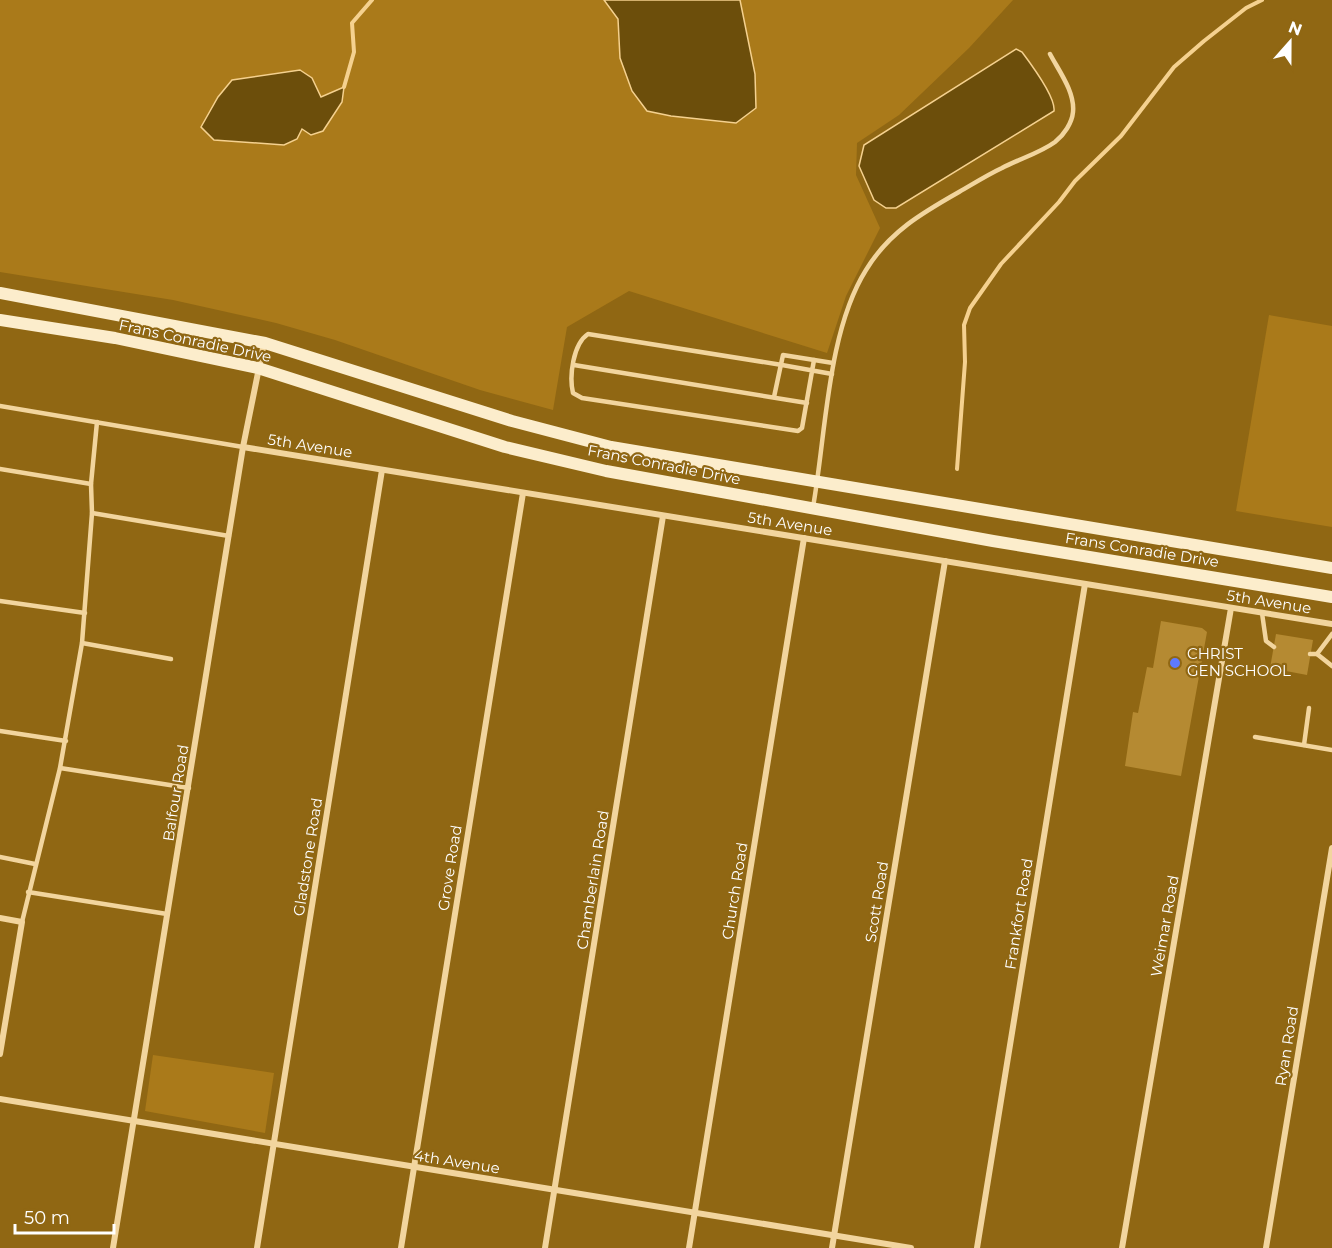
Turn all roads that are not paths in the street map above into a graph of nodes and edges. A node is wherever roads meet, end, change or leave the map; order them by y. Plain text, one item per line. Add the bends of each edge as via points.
1 (1050, 54) dead end
2 (0, 293) edge
3 (0, 320) edge
4 (265, 343) junction
5 (814, 360) junction
6 (833, 363) junction
7 (574, 365) junction
8 (782, 365) junction
9 (258, 368) junction
10 (813, 371) junction
11 (832, 374) junction
12 (774, 397) junction
13 (807, 403) junction
14 (0, 406) edge
15 (97, 422) junction
16 (243, 447) junction
17 (0, 469) edge
18 (382, 470) junction
19 (817, 483) junction
20 (91, 484) junction
21 (523, 493) junction
22 (812, 508) junction
23 (92, 513) junction
24 (663, 516) junction
25 (229, 536) junction
26 (804, 538) junction
27 (945, 561) junction
28 (1332, 568) edge
29 (1085, 584) junction
30 (1332, 597) edge
31 (0, 601) edge
32 (1232, 608) junction
33 (85, 613) junction
34 (1262, 613) junction
35 (1332, 624) edge
36 (1332, 634) edge
37 (82, 643) junction
38 (1274, 647) dead end
39 (1310, 654) dead end
40 (1317, 654) junction
41 (171, 659) dead end
42 (1332, 666) edge
43 (1309, 708) dead end
44 (0, 731) edge
45 (1255, 737) dead end
46 (66, 741) junction
47 (1304, 746) junction
48 (1332, 750) edge
49 (60, 768) junction
50 (189, 788) junction
51 (1332, 848) edge
52 (0, 857) edge
53 (35, 864) junction
54 (28, 892) junction
55 (167, 914) junction
56 (0, 918) edge
57 (22, 922) junction
58 (0, 1054) edge
59 (0, 1099) edge
60 (133, 1122) junction
61 (274, 1144) junction
62 (414, 1167) junction
63 (555, 1190) junction
64 (694, 1213) junction
65 (835, 1236) junction
66 (113, 1248) edge
67 (257, 1248) edge
68 (401, 1248) edge
69 (545, 1248) edge
70 (689, 1248) edge
71 (832, 1248) edge
72 (911, 1248) edge
73 (977, 1248) edge
74 (1122, 1248) edge
75 (1266, 1248) edge

1 - 6 lane via 1073,101 1068,128 1056,142 915,217 883,245 851,299
2 - 4 main road, Frans Conradie Drive
3 - 9 main road, Frans Conradie Drive via 115,338
4 - 9 street, Balfour Road
4 - 19 main road, Frans Conradie Drive via 512,421 611,447
5 - 6 lane
5 - 8 lane via 783,355
5 - 10 lane
6 - 11 lane
7 - 8 lane via 581,339 588,334
7 - 12 lane
7 - 13 lane via 572,386 578,396 702,417 798,431
8 - 10 lane
8 - 12 lane
9 - 16 street, Balfour Road
9 - 22 main road, Frans Conradie Drive via 505,447 606,471
10 - 11 lane
10 - 13 lane
11 - 19 lane
12 - 13 lane
14 - 15 lane
15 - 16 lane
15 - 20 lane
16 - 18 street, 5th Avenue
16 - 25 street, Balfour Road
17 - 20 lane
18 - 21 street, 5th Avenue
18 - 61 street, Gladstone Road
19 - 22 lane
19 - 28 main road, Frans Conradie Drive
20 - 23 lane
21 - 24 street, 5th Avenue
21 - 62 street, Grove Road
22 - 30 main road, Frans Conradie Drive
23 - 25 lane
23 - 33 lane
24 - 26 street, 5th Avenue
24 - 63 street, Chamberlain Road
25 - 50 street, Balfour Road
26 - 27 street, 5th Avenue
26 - 64 street, Church Road
27 - 29 street, 5th Avenue
27 - 65 street, Scott Road
29 - 32 street, 5th Avenue
29 - 73 street, Frankfort Road
31 - 33 lane
32 - 34 street, 5th Avenue
32 - 74 street, Weimar Road
33 - 37 lane
34 - 35 street, 5th Avenue
34 - 38 lane via 1266,640
36 - 40 lane
37 - 41 lane
37 - 46 lane
39 - 40 lane
40 - 42 lane
43 - 47 lane
44 - 46 lane
45 - 47 lane
46 - 49 lane
47 - 48 lane
49 - 50 lane
49 - 53 lane
50 - 55 street, Balfour Road
51 - 75 street, Ryan Road
52 - 53 lane
53 - 54 lane
54 - 55 lane
54 - 57 lane
55 - 60 street, Balfour Road
56 - 57 street
57 - 58 street
59 - 60 street, 4th Avenue
60 - 61 street, 4th Avenue
60 - 66 street, Balfour Road
61 - 62 street, 4th Avenue
61 - 67 street, Gladstone Road
62 - 63 street, 4th Avenue
62 - 68 street, Grove Road
63 - 64 street, 4th Avenue
63 - 69 street, Chamberlain Road
64 - 65 street, 4th Avenue
64 - 70 street, Church Road
65 - 71 street, Scott Road
65 - 72 street, 4th Avenue

